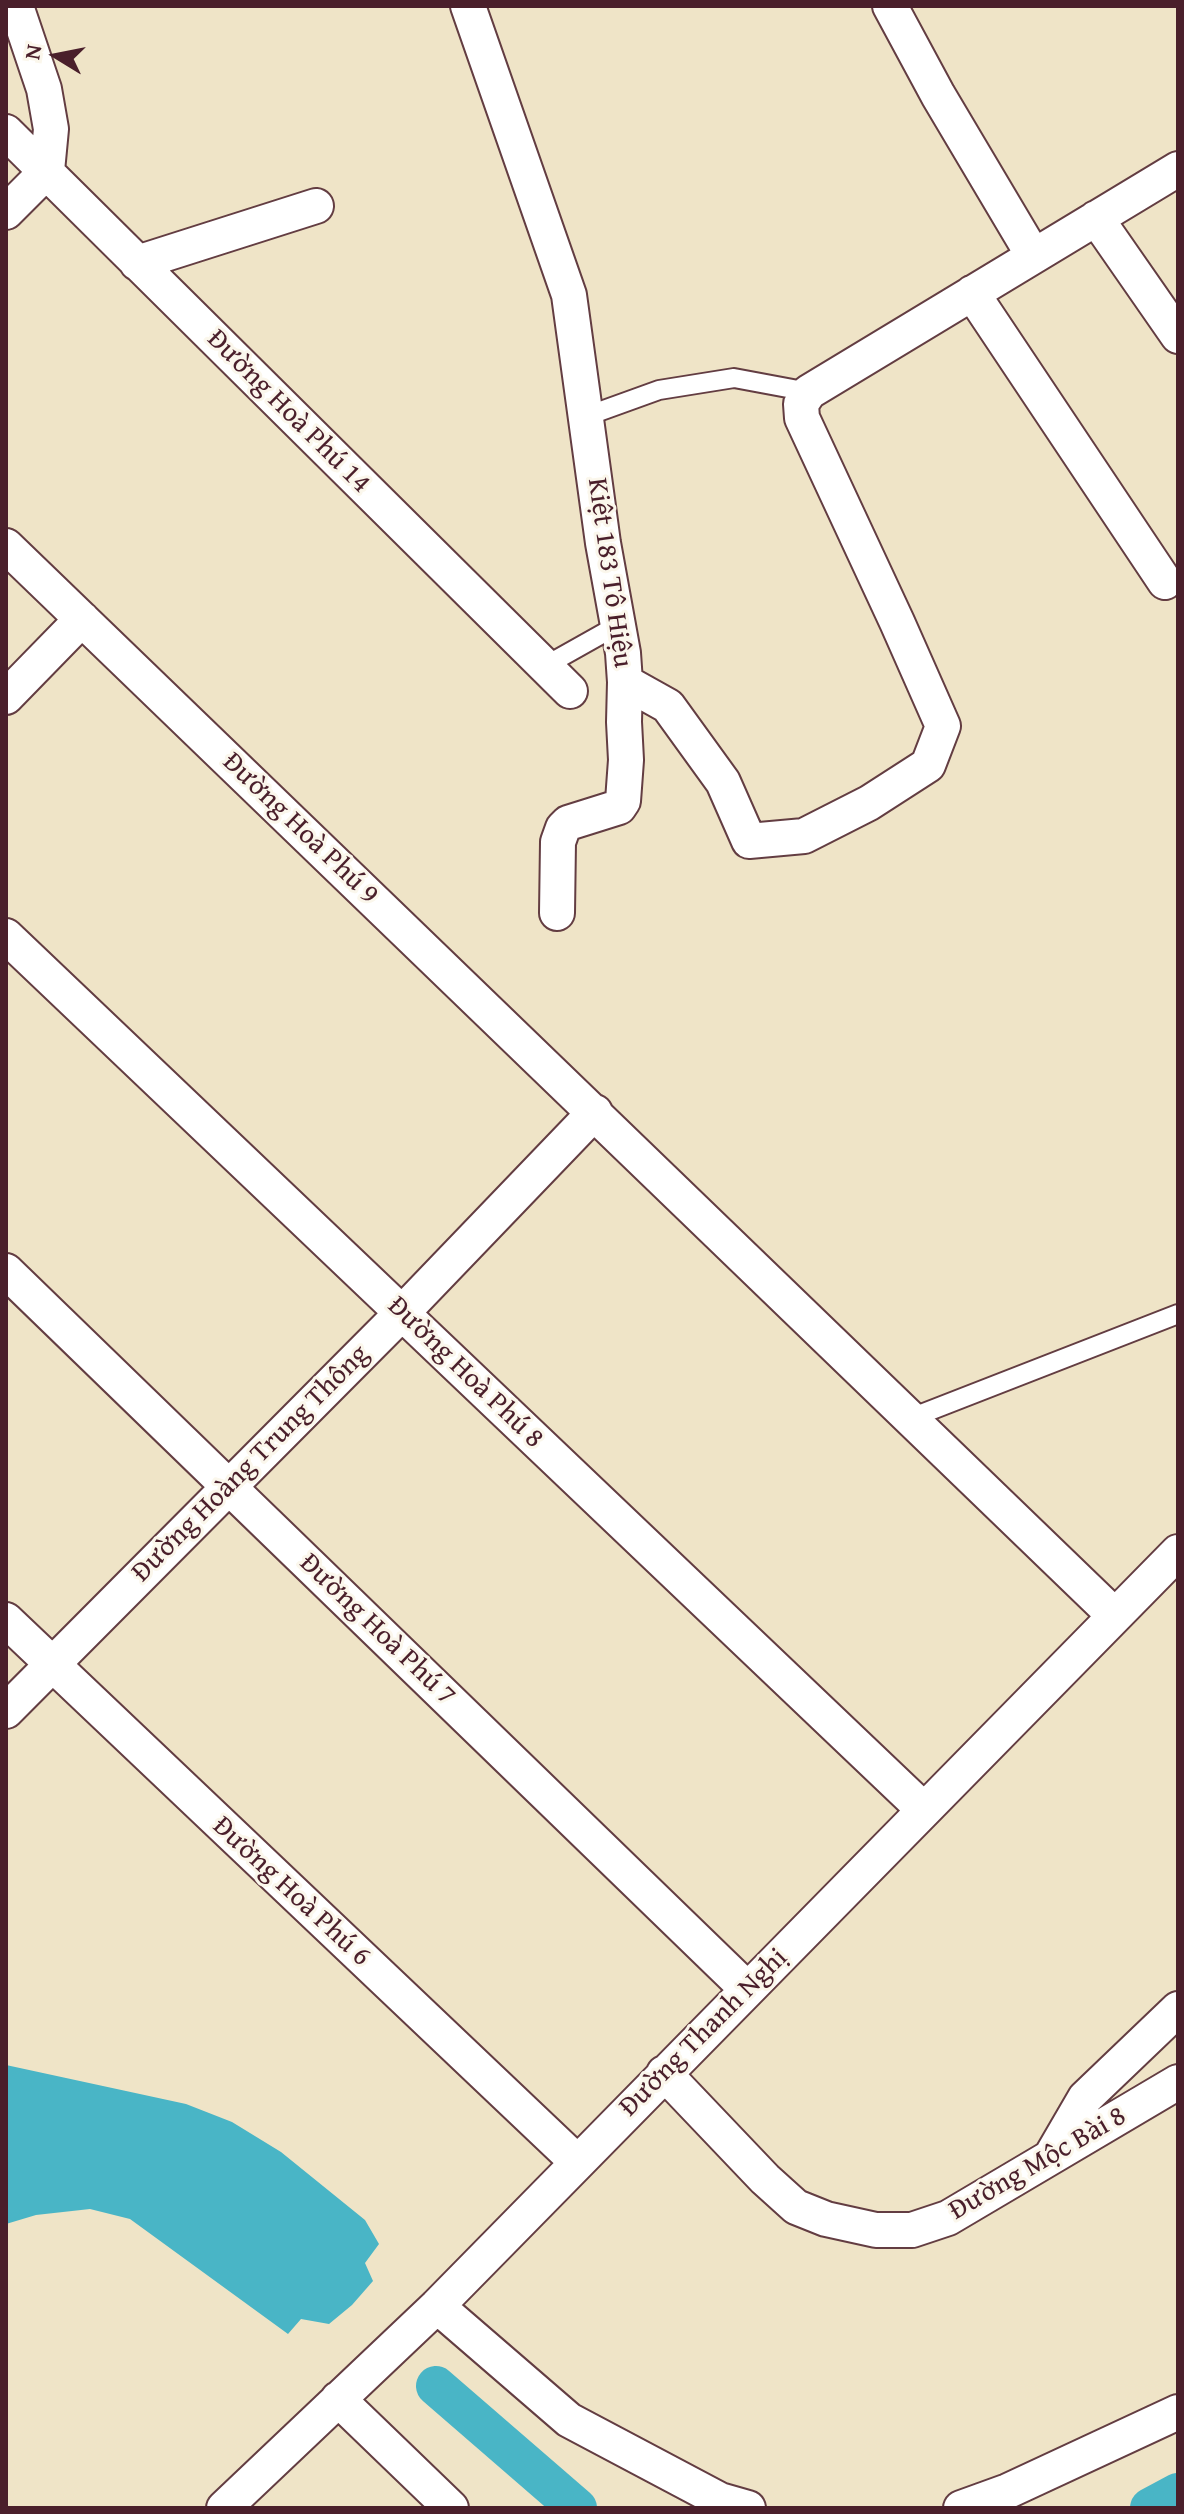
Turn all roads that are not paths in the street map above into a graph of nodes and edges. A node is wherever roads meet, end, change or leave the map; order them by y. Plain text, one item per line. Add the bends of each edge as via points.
1 (16, 6) edge
2 (468, 6) edge
3 (890, 6) edge
4 (6, 132) edge
5 (1178, 169) edge
6 (47, 171) junction
7 (316, 206) dead end
8 (6, 212) edge
9 (1096, 218) junction
10 (1033, 255) junction
11 (137, 263) junction
12 (972, 293) junction
13 (1178, 336) edge
14 (809, 392) junction
15 (587, 416) junction
16 (6, 546) edge
17 (1165, 582) dead end
18 (82, 619) junction
19 (618, 625) junction
20 (545, 666) junction
21 (625, 682) junction
22 (570, 691) dead end
23 (6, 697) edge
24 (557, 913) dead end
25 (6, 936) edge
26 (595, 1112) junction
27 (6, 1271) edge
28 (402, 1313) junction
29 (1178, 1314) edge
30 (911, 1418) junction
31 (229, 1487) junction
32 (1178, 1552) edge
33 (1115, 1616) junction
34 (6, 1620) edge
35 (51, 1665) junction
36 (6, 1711) edge
37 (924, 1810) junction
38 (747, 1989) junction
39 (1178, 2009) edge
40 (664, 2073) junction
41 (1178, 2082) edge
42 (1051, 2156) junction
43 (577, 2162) junction
44 (437, 2306) junction
45 (338, 2399) junction
46 (1178, 2412) edge
47 (224, 2508) edge
48 (451, 2508) edge
49 (748, 2508) edge
50 (961, 2508) edge

1 - 6 street via 46,102 51,129
2 - 15 street, Kiệt 183 Tô Hiệu via 569,295
3 - 10 street
4 - 6 street, Đường Hoà Phú 14
5 - 9 street
6 - 8 street
6 - 11 street, Đường Hoà Phú 14
7 - 11 street
9 - 10 street
9 - 13 street
10 - 12 street
11 - 20 street, Đường Hoà Phú 14
12 - 14 street
12 - 17 street
14 - 15 lane via 734,378 659,390
14 - 21 street, Kiệt 183 Tô Hiệu via 801,404 802,418 943,726 928,765 804,836 749,841 723,782 668,706
15 - 19 street, Kiệt 183 Tô Hiệu
16 - 18 street, Đường Hoà Phú 9
18 - 23 street
18 - 26 street, Đường Hoà Phú 9
19 - 20 lane
19 - 21 street, Kiệt 183 Tô Hiệu
20 - 22 street, Đường Hoà Phú 14
21 - 24 street via 623,801 563,828 558,842
25 - 28 street, Đường Hoà Phú 8
26 - 28 street, Đường Hoàng Trung Thông
26 - 30 street, Đường Hoà Phú 9
27 - 31 street, Đường Hoà Phú 7
28 - 31 street, Đường Hoàng Trung Thông
28 - 37 street, Đường Hoà Phú 8
29 - 30 lane
30 - 33 street, Đường Hoà Phú 9
31 - 35 street, Đường Hoàng Trung Thông
31 - 38 street, Đường Hoà Phú 7
32 - 33 street, Đường Thanh Nghị
33 - 37 street, Đường Thanh Nghị
34 - 35 street, Đường Hoà Phú 6
35 - 36 street, Đường Hoàng Trung Thông
35 - 43 street, Đường Hoà Phú 6
37 - 38 street, Đường Thanh Nghị
38 - 40 street, Đường Thanh Nghị
39 - 42 street via 1085,2098
40 - 42 street, Đường Mộc Bài 8 via 796,2207 876,2230 912,2230 948,2218
40 - 43 street, Đường Thanh Nghị
41 - 42 street, Đường Mộc Bài 8
43 - 44 street, Đường Thanh Nghị
44 - 45 street, Đường Thanh Nghị
44 - 49 street via 569,2420 720,2500
45 - 47 street, Đường Thanh Nghị
45 - 48 street
46 - 50 street

